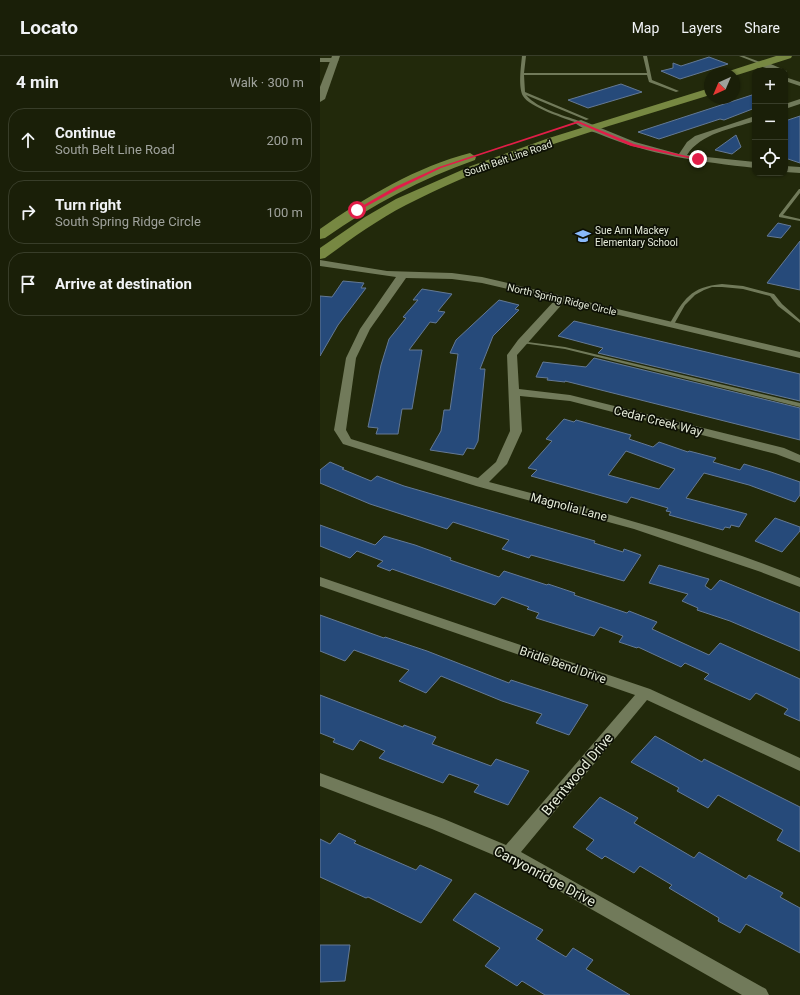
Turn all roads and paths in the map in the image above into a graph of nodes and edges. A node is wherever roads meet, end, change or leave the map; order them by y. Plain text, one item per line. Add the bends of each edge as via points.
1 (524, 56) edge
2 (645, 56) edge
3 (741, 56) edge
4 (336, 58) edge
5 (320, 60) edge
6 (773, 68) edge
7 (752, 71) edge
8 (740, 73) edge
9 (788, 73) edge
10 (523, 74) junction
11 (648, 74) junction
12 (752, 76) edge
13 (800, 77) edge
14 (788, 80) edge
15 (740, 81) edge
16 (704, 82) edge
17 (800, 84) edge
18 (677, 90) junction
19 (524, 93) junction
20 (704, 93) edge
21 (320, 99) edge
22 (542, 101) junction
23 (800, 101) edge
24 (534, 103) junction
25 (788, 106) edge
26 (752, 119) edge
27 (586, 123) junction
28 (682, 156) junction
29 (752, 165) edge
30 (788, 169) edge
31 (800, 170) edge
32 (799, 192) edge
33 (800, 220) edge
34 (320, 235) edge
35 (320, 255) edge
36 (320, 263) edge
37 (403, 275) junction
38 (562, 299) junction
39 (800, 322) edge
40 (671, 325) junction
41 (522, 342) junction
42 (800, 355) edge
43 (514, 392) junction
44 (800, 405) edge
45 (800, 459) edge
46 (480, 483) junction
47 (320, 581) edge
48 (800, 582) edge
49 (645, 693) junction
50 (800, 765) edge
51 (320, 779) edge
52 (509, 854) junction
53 (759, 995) edge

1 - 10 lane
2 - 11 lane
3 - 6 lane
4 - 5 street
4 - 21 street
7 - 8 main road
9 - 13 street
10 - 11 lane
10 - 19 lane
11 - 18 lane via 650,81
12 - 15 main road
14 - 17 street
16 - 18 main road, South Belt Line Road
18 - 27 main road, South Belt Line Road
19 - 22 lane
19 - 24 lane
20 - 27 main road, South Belt Line Road
22 - 24 lane
22 - 27 lane
23 - 25 street
24 - 27 lane
26 - 28 street via 698,138
27 - 28 street via 633,145
27 - 34 main road, South Belt Line Road via 440,168 357,210
27 - 35 main road, South Belt Line Road via 400,202
28 - 29 street
30 - 31 street
32 - 33 lane via 780,216
36 - 37 street, North Spring Ridge Circle
37 - 38 street, North Spring Ridge Circle via 452,276 482,280
37 - 46 street, Magnolia Lane via 365,329 351,358 340,430 347,441
38 - 40 street, North Spring Ridge Circle
38 - 41 street
39 - 40 lane via 772,295 732,285 709,288 694,294
40 - 42 street, North Spring Ridge Circle
41 - 43 street via 512,355
41 - 44 lane via 565,348
43 - 45 street, Cedar Creek Way via 570,398 780,451
43 - 46 street via 516,431 501,464
46 - 48 street, Magnolia Lane via 639,526
47 - 49 street, Bridle Bend Drive
49 - 50 street, Bridle Bend Drive
49 - 52 street, Brentwood Drive
51 - 52 street, Canyonridge Drive
52 - 53 street, Canyonridge Drive

